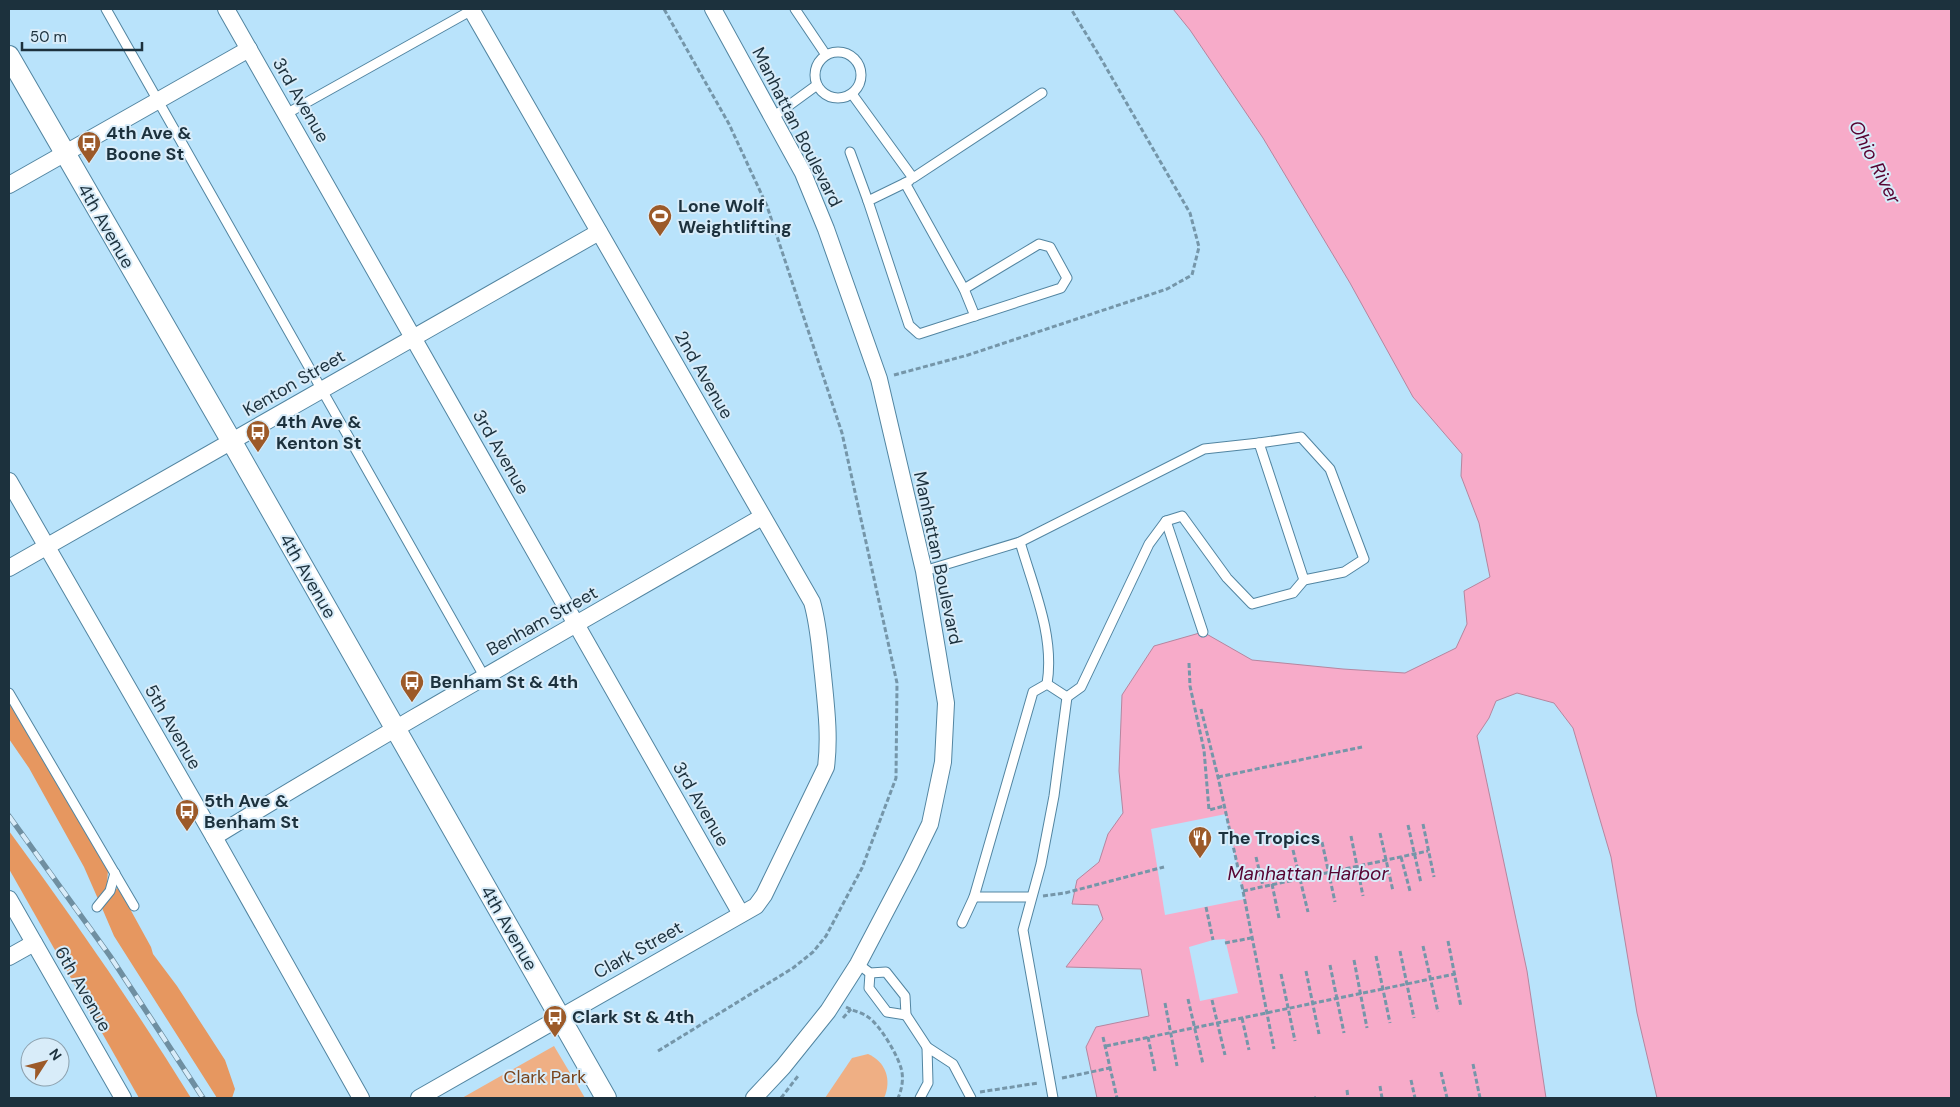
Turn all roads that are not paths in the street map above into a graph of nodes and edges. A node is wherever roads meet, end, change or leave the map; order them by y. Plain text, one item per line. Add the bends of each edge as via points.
1 (106, 9) edge
2 (226, 9) edge
3 (713, 9) edge
4 (795, 9) edge
5 (472, 10) edge
6 (249, 49) junction
7 (826, 55) junction
8 (9, 56) edge
9 (818, 85) junction
10 (1042, 93) dead end
11 (852, 94) junction
12 (158, 101) junction
13 (286, 114) junction
14 (773, 117) junction
15 (850, 152) dead end
16 (64, 154) junction
17 (914, 178) junction
18 (905, 183) junction
19 (9, 185) edge
20 (868, 201) junction
21 (599, 232) junction
22 (964, 289) junction
23 (975, 316) junction
24 (413, 338) junction
25 (323, 389) junction
26 (232, 442) junction
27 (1259, 443) junction
28 (9, 481) edge
29 (762, 517) junction
30 (1166, 521) junction
31 (1020, 542) junction
32 (46, 547) junction
33 (9, 568) edge
34 (924, 572) junction
35 (1304, 580) junction
36 (575, 624) junction
37 (1203, 632) dead end
38 (484, 676) junction
39 (1047, 684) junction
40 (9, 693) edge
41 (1067, 697) junction
42 (396, 730) junction
43 (819, 781) joint
44 (214, 837) junction
45 (115, 873) junction
46 (974, 897) junction
47 (1031, 897) junction
48 (9, 899) edge
49 (134, 906) dead end
50 (97, 907) dead end
51 (741, 914) junction
52 (962, 923) dead end
53 (34, 943) junction
54 (9, 957) edge
55 (864, 969) junction
56 (906, 1015) junction
57 (560, 1017) junction
58 (927, 1047) junction
59 (970, 1096) edge
60 (123, 1098) edge
61 (361, 1098) edge
62 (419, 1098) edge
63 (606, 1098) edge
64 (754, 1098) edge
65 (920, 1098) edge
66 (1053, 1098) edge

1 - 12 lane
2 - 6 street, 3rd Avenue
3 - 14 street, Manhattan Boulevard
4 - 7 lane
5 - 13 lane
5 - 21 street, 2nd Avenue
6 - 12 street
6 - 13 street, 3rd Avenue
7 - 9 lane via 817,65 815,79
7 - 11 lane via 842,52 860,66 861,81
8 - 16 street, 4th Avenue
9 - 11 lane via 821,91 833,98
9 - 14 lane
10 - 17 lane
11 - 17 lane
12 - 16 street
12 - 25 lane
13 - 24 street, 3rd Avenue
14 - 34 street, Manhattan Boulevard via 803,173 826,229 879,379
15 - 20 lane
16 - 19 street
16 - 26 street, 4th Avenue
17 - 18 lane
18 - 20 lane
18 - 22 lane
20 - 23 lane via 909,325 919,334
21 - 24 street, Kenton Street
21 - 29 street, 2nd Avenue
22 - 23 lane
22 - 23 lane via 1039,244 1050,247 1067,278 1061,288
24 - 25 street, Kenton Street
24 - 36 street, 3rd Avenue
25 - 26 street, Kenton Street
25 - 38 lane
26 - 32 street, Kenton Street
26 - 42 street, 4th Avenue
27 - 31 lane via 1204,450
27 - 35 lane
27 - 35 lane via 1301,437 1330,469 1364,559 1344,572
28 - 32 street, 5th Avenue
29 - 36 street, Benham Street
29 - 43 street, 2nd Avenue via 812,602 817,621 828,728 826,767
30 - 35 lane via 1182,516 1227,578 1252,604 1293,593
30 - 37 lane
30 - 41 lane via 1149,544 1081,687
31 - 34 lane
31 - 39 lane via 1046,632 1050,666
32 - 33 street, Kenton Street
32 - 44 street, 5th Avenue
34 - 55 street, Manhattan Boulevard via 946,703 944,762 930,824
36 - 38 street, Benham Street
36 - 51 street, 3rd Avenue
38 - 42 street, Benham Street
39 - 41 lane
39 - 46 lane via 1033,692
40 - 45 lane
41 - 47 lane via 1054,796
42 - 44 street, Benham Street via 316,774
42 - 57 street, 4th Avenue
43 - 51 street, Clark Street via 764,895 756,906
44 - 61 street, 5th Avenue
45 - 49 lane
45 - 50 lane via 110,892
46 - 47 lane
46 - 52 lane
47 - 66 lane via 1023,930 1024,945
48 - 53 street, 6th Avenue
51 - 57 street, Clark Street
53 - 54 street
53 - 60 street, 6th Avenue
55 - 56 lane via 869,988 887,1012
55 - 56 lane via 886,972 905,996
55 - 64 street, Manhattan Boulevard
56 - 58 lane
57 - 62 street, Clark Street
57 - 63 street, 4th Avenue
58 - 59 lane via 953,1064
58 - 65 lane via 928,1083

